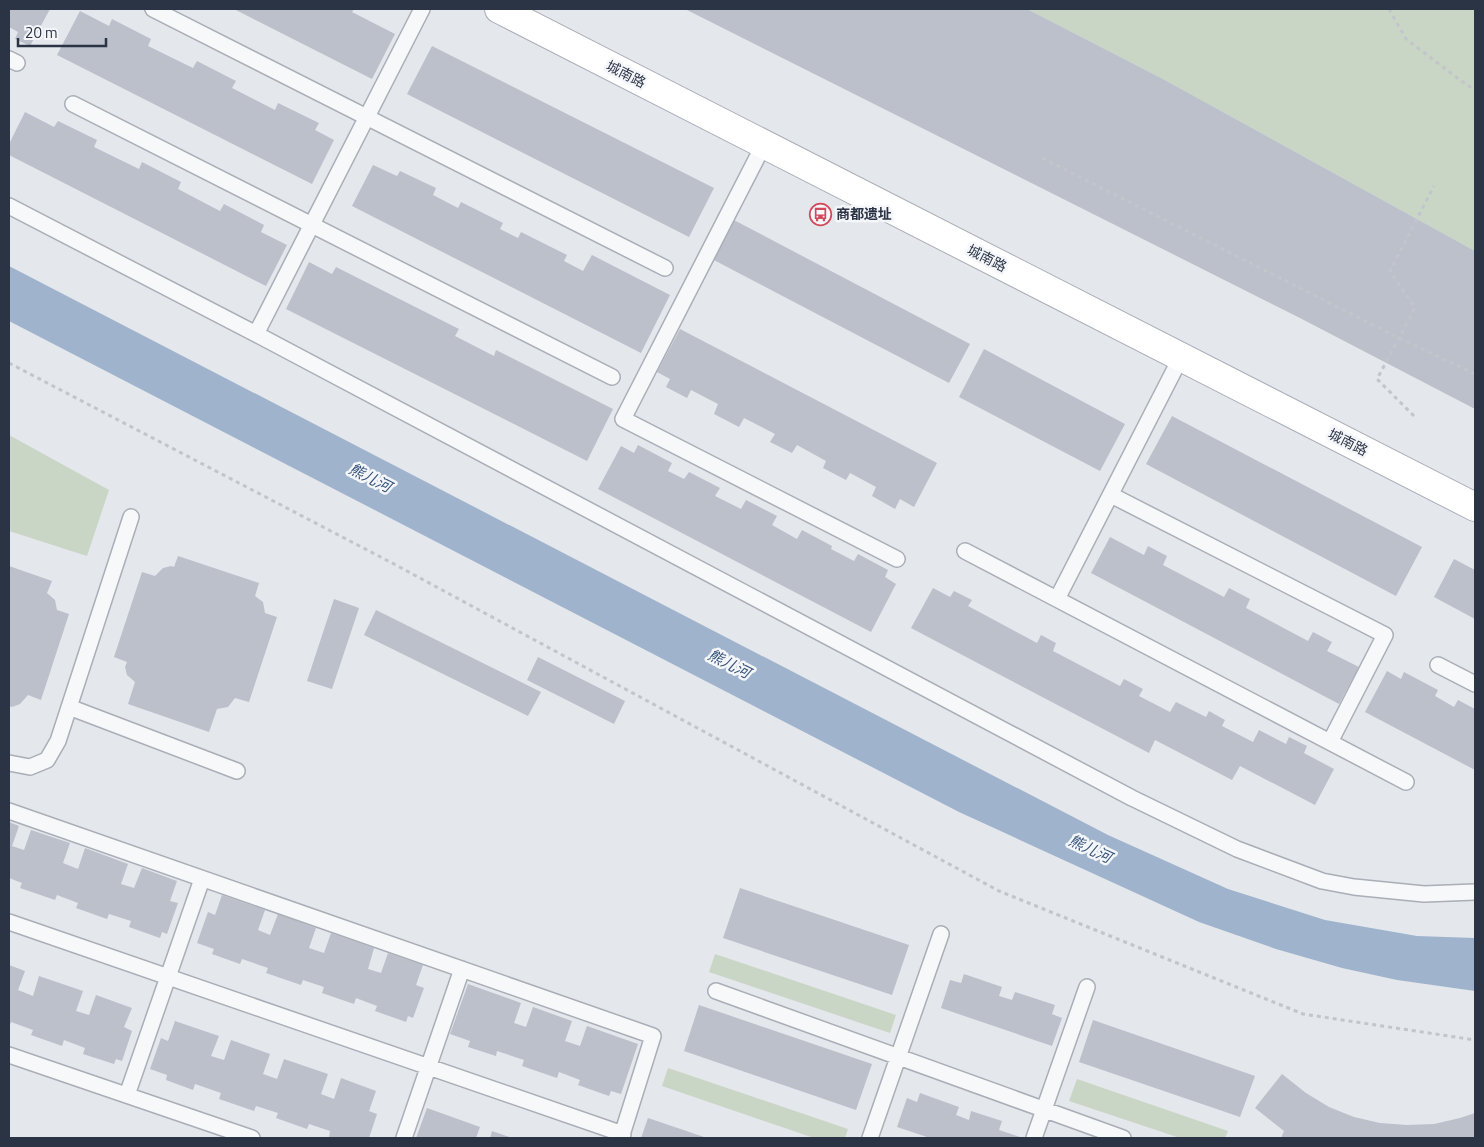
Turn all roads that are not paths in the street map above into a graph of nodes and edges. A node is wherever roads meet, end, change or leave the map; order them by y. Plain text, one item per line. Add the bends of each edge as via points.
1 (154, 9) edge
2 (422, 9) edge
3 (499, 9) edge
4 (73, 104) dead end
5 (367, 117) junction
6 (764, 144) junction
7 (9, 206) edge
8 (312, 225) junction
9 (666, 268) dead end
10 (256, 334) junction
11 (1181, 357) junction
12 (612, 377) dead end
13 (1110, 495) junction
14 (1475, 507) edge
15 (131, 517) dead end
16 (965, 551) dead end
17 (897, 559) dead end
18 (1057, 599) junction
19 (1438, 665) dead end
20 (1475, 684) edge
21 (69, 707) junction
22 (1330, 742) junction
23 (9, 763) edge
24 (237, 770) dead end
25 (1406, 782) dead end
26 (9, 811) edge
27 (202, 879) junction
28 (1475, 892) edge
29 (9, 922) edge
30 (941, 934) dead end
31 (462, 969) junction
32 (168, 977) junction
33 (1087, 987) dead end
34 (716, 991) dead end
35 (9, 1055) edge
36 (899, 1057) junction
37 (428, 1067) junction
38 (127, 1095) junction
39 (1044, 1110) junction
40 (622, 1136) edge
41 (252, 1138) edge
42 (404, 1138) edge
43 (870, 1138) edge
44 (1034, 1138) edge
45 (1123, 1138) edge

1 - 5 lane
2 - 5 lane
3 - 6 street, 城南路
4 - 8 lane
5 - 8 lane
5 - 9 lane
6 - 11 street, 城南路
6 - 17 lane via 623,419
7 - 10 lane
8 - 10 lane
8 - 12 lane
10 - 28 lane via 1132,798 1237,849 1322,881 1354,887 1424,894
11 - 13 lane
11 - 14 street, 城南路
13 - 18 lane
13 - 22 lane via 1385,635
15 - 21 lane
16 - 18 lane
18 - 22 lane
19 - 20 lane
21 - 23 lane via 58,741 47,760 30,767
21 - 24 lane
22 - 25 lane
26 - 27 lane
27 - 31 lane
27 - 32 lane
29 - 32 lane
30 - 36 lane
31 - 37 lane
31 - 40 lane via 653,1036
32 - 37 lane
32 - 38 lane
33 - 39 lane
34 - 36 lane
35 - 38 lane
36 - 39 lane
36 - 43 lane
37 - 40 lane
37 - 42 lane
38 - 41 lane
39 - 44 lane
39 - 45 lane

